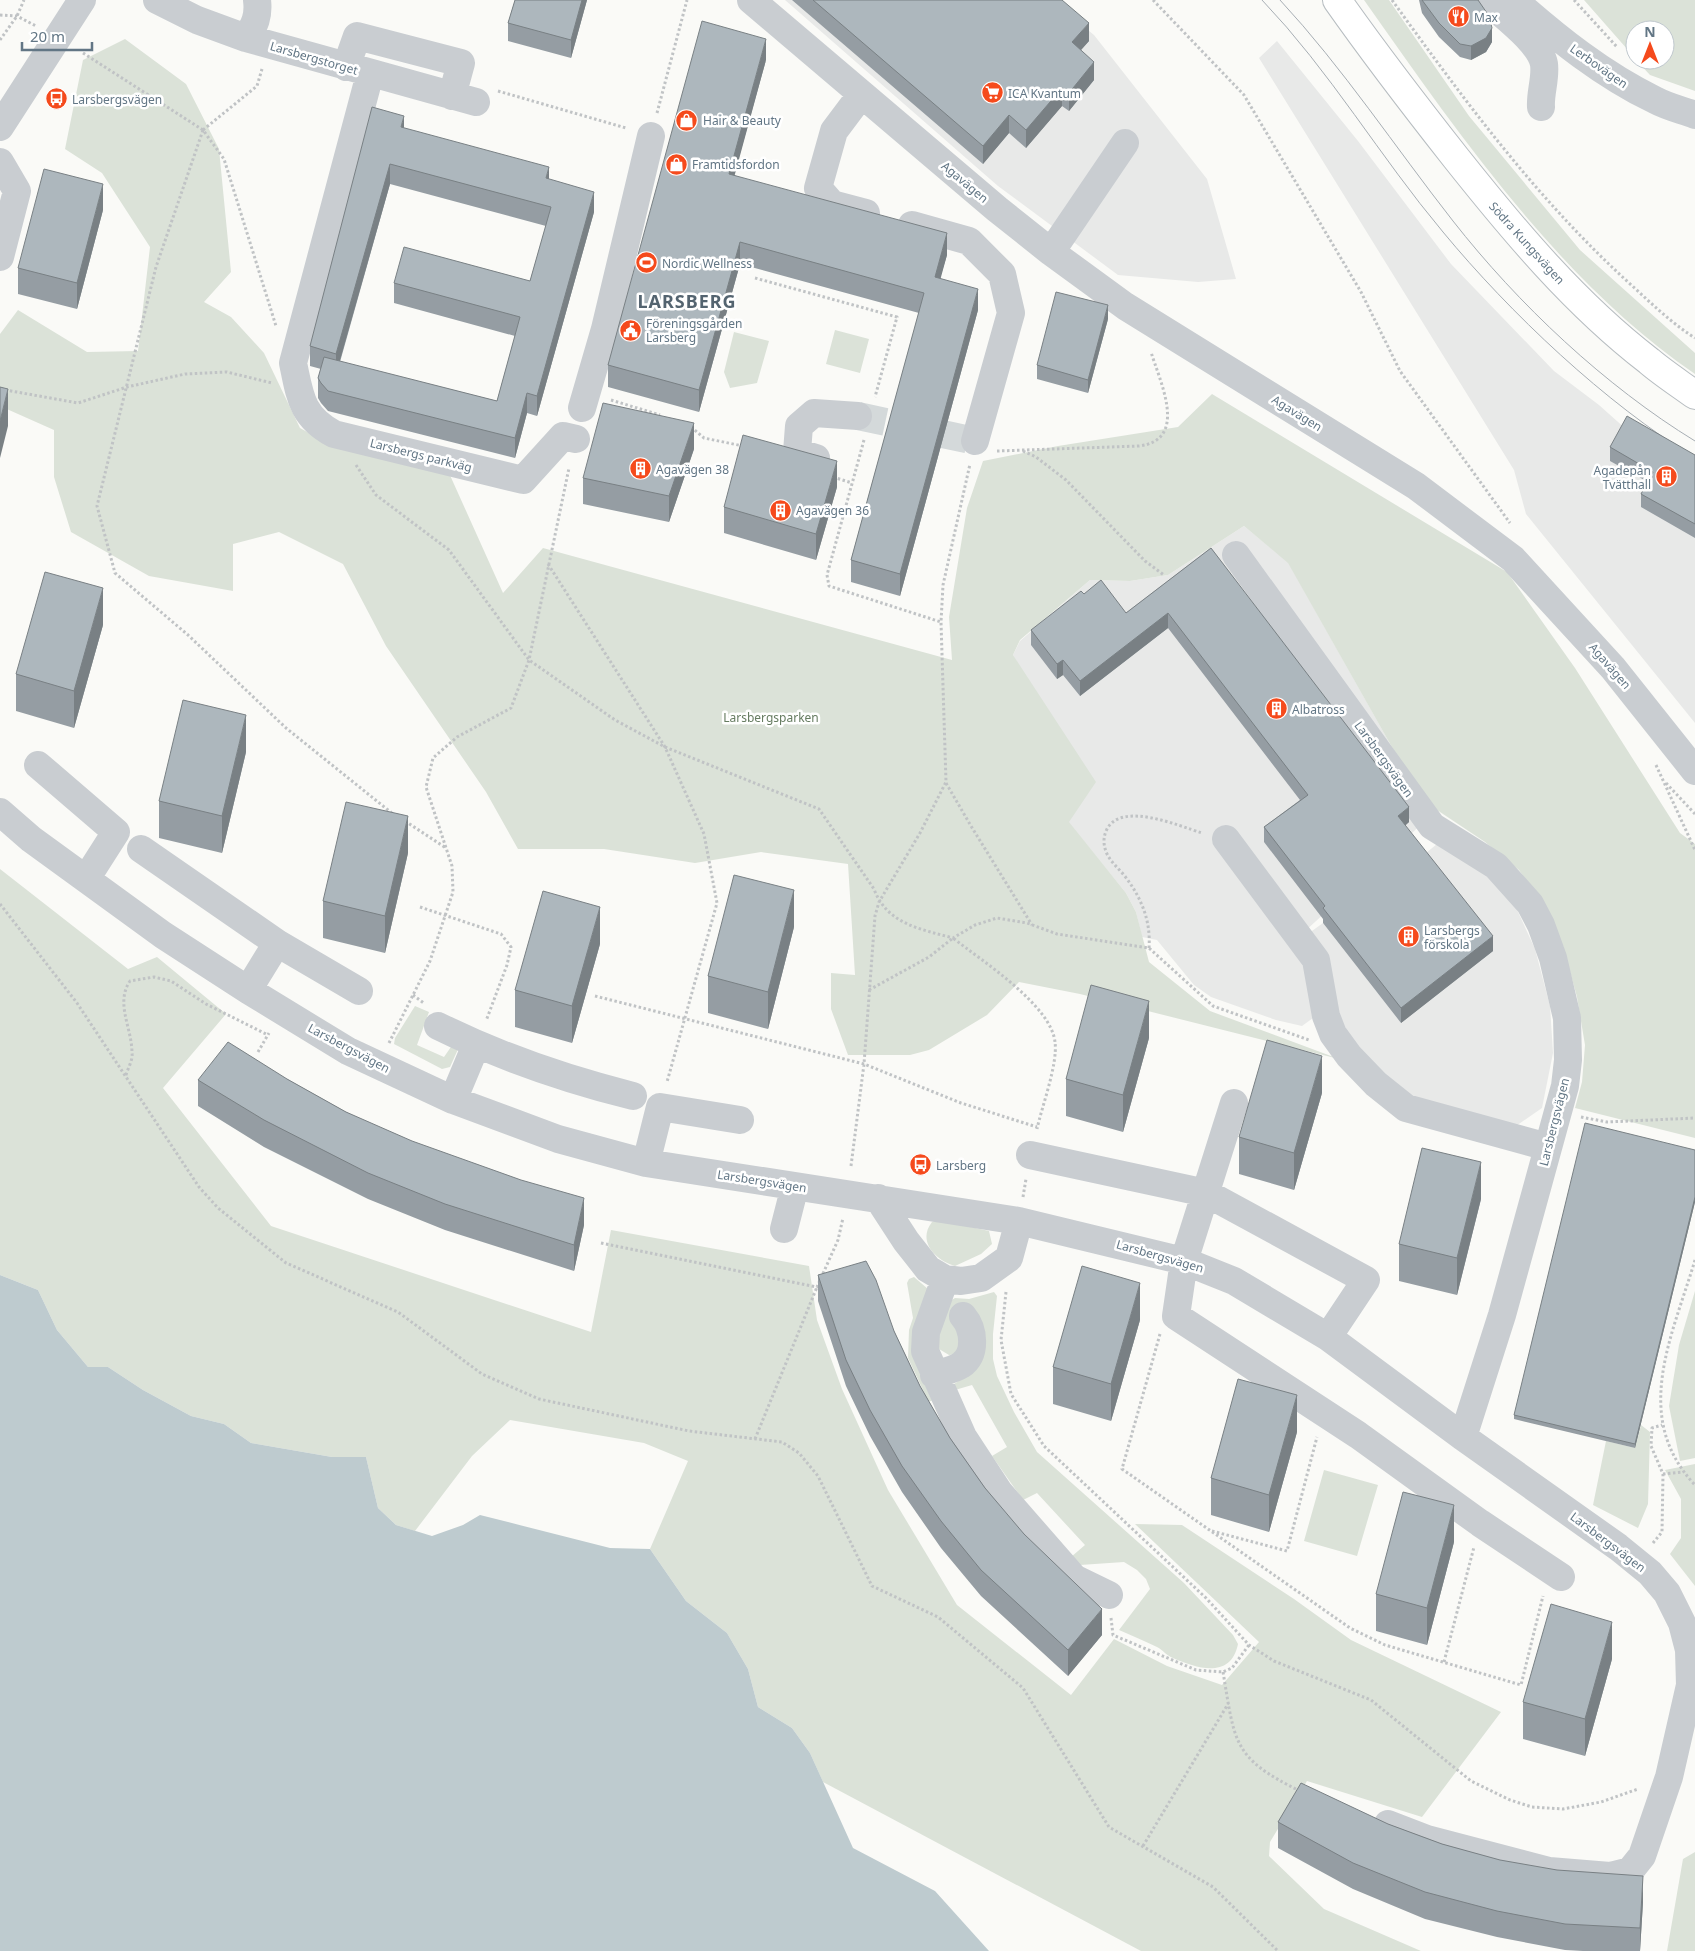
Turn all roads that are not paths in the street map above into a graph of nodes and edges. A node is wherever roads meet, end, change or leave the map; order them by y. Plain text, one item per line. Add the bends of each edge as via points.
1 (82, 0) edge
2 (157, 0) edge
3 (258, 0) edge
4 (751, 0) edge
5 (1322, 0) edge
6 (1337, 0) edge
7 (1486, 0) edge
8 (1514, 0) edge
9 (257, 42) junction
10 (1384, 67) junction
11 (358, 70) junction
12 (861, 95) junction
13 (464, 99) joint
14 (1541, 107) dead end
15 (1695, 115) edge
16 (0, 127) edge
17 (651, 136) road end
18 (1125, 143) dead end
19 (0, 162) edge
20 (1051, 252) junction
21 (0, 257) edge
22 (1695, 394) edge
23 (584, 401) road end
24 (866, 419) tunnel mouth
25 (576, 439) road end
26 (981, 450) road end
27 (821, 467) edge
28 (1236, 555) dead end
29 (38, 765) dead end
30 (1695, 771) edge
31 (0, 812) edge
32 (1226, 839) road end
33 (141, 850) dead end
34 (86, 879) junction
35 (277, 943) junction
36 (248, 990) junction
37 (359, 991) dead end
38 (438, 1026) dead end
39 (476, 1045) junction
40 (633, 1096) dead end
41 (453, 1100) junction
42 (1234, 1104) dead end
43 (740, 1120) dead end
44 (1548, 1147) junction
45 (1030, 1155) dead end
46 (646, 1163) junction
47 (795, 1186) junction
48 (1206, 1193) junction
49 (878, 1198) junction
50 (1019, 1221) junction
51 (784, 1229) dead end
52 (1184, 1261) junction
53 (945, 1279) junction
54 (962, 1316) dead end
55 (1328, 1337) junction
56 (934, 1375) junction
57 (1463, 1437) junction
58 (1555, 1573) road end
59 (1109, 1595) road end
60 (1362, 1815) edge

1 - 16 street
2 - 9 street, Larsbergstorget via 197,20
3 - 9 street
4 - 12 street, Agavägen
5 - 10 main road, Södra Kungsvägen
6 - 10 main road, Södra Kungsvägen
7 - 14 street via 1540,53 1544,70
8 - 15 street, Lerbovägen via 1622,82 1657,102
9 - 11 street, Larsbergstorget
10 - 22 main road, Södra Kungsvägen via 1495,208 1574,294 1648,361
11 - 13 street, Larsbergstorget
11 - 13 street, Larsbergs parkväg via 357,36 461,63
11 - 25 street, Larsbergs parkväg via 293,362 301,399 317,424 334,434 523,480 562,436
12 - 20 street, Agavägen
12 - 26 street via 834,131 818,188 832,204 969,241 1002,274 1011,313
17 - 23 street via 605,329
18 - 20 street
19 - 21 street via 17,191
20 - 30 street, Agavägen via 1125,306 1416,486 1507,553 1614,668
24 - 27 street via 814,413 799,426 797,452
28 - 44 street, Larsbergsvägen via 1432,826 1496,866 1513,882 1537,918 1553,958 1569,1039 1565,1086
29 - 34 street via 116,832
31 - 34 street, Larsbergsvägen
32 - 44 street via 1316,960 1326,1016 1333,1034 1376,1084 1406,1108
33 - 35 street
34 - 36 street, Larsbergsvägen via 163,935
35 - 36 street
35 - 37 street
36 - 41 street, Larsbergsvägen via 348,1051
38 - 39 street
39 - 40 street via 569,1080
39 - 41 street
41 - 46 street, Larsbergsvägen via 558,1139
42 - 48 street
43 - 46 street via 660,1107
44 - 57 street, Larsbergsvägen via 1502,1315
45 - 48 street
46 - 47 street, Larsbergsvägen
47 - 49 street, Larsbergsvägen
47 - 51 street
48 - 52 street
48 - 55 street via 1366,1280
49 - 50 street, Larsbergsvägen
49 - 53 street via 928,1269
50 - 52 street, Larsbergsvägen
50 - 53 street via 1009,1258 981,1278
52 - 55 street, Larsbergsvägen via 1234,1281
52 - 58 street via 1176,1316 1323,1412
53 - 56 street via 926,1332 924,1351
54 - 56 street via 968,1322 972,1337 970,1354 960,1366
55 - 57 street, Larsbergsvägen
56 - 59 street via 962,1437 999,1492 1074,1578
57 - 60 street, Larsbergsvägen via 1632,1558 1666,1593 1682,1623 1689,1650 1690,1685 1669,1777 1642,1856 1630,1871 1610,1876 1549,1872 1427,1839

